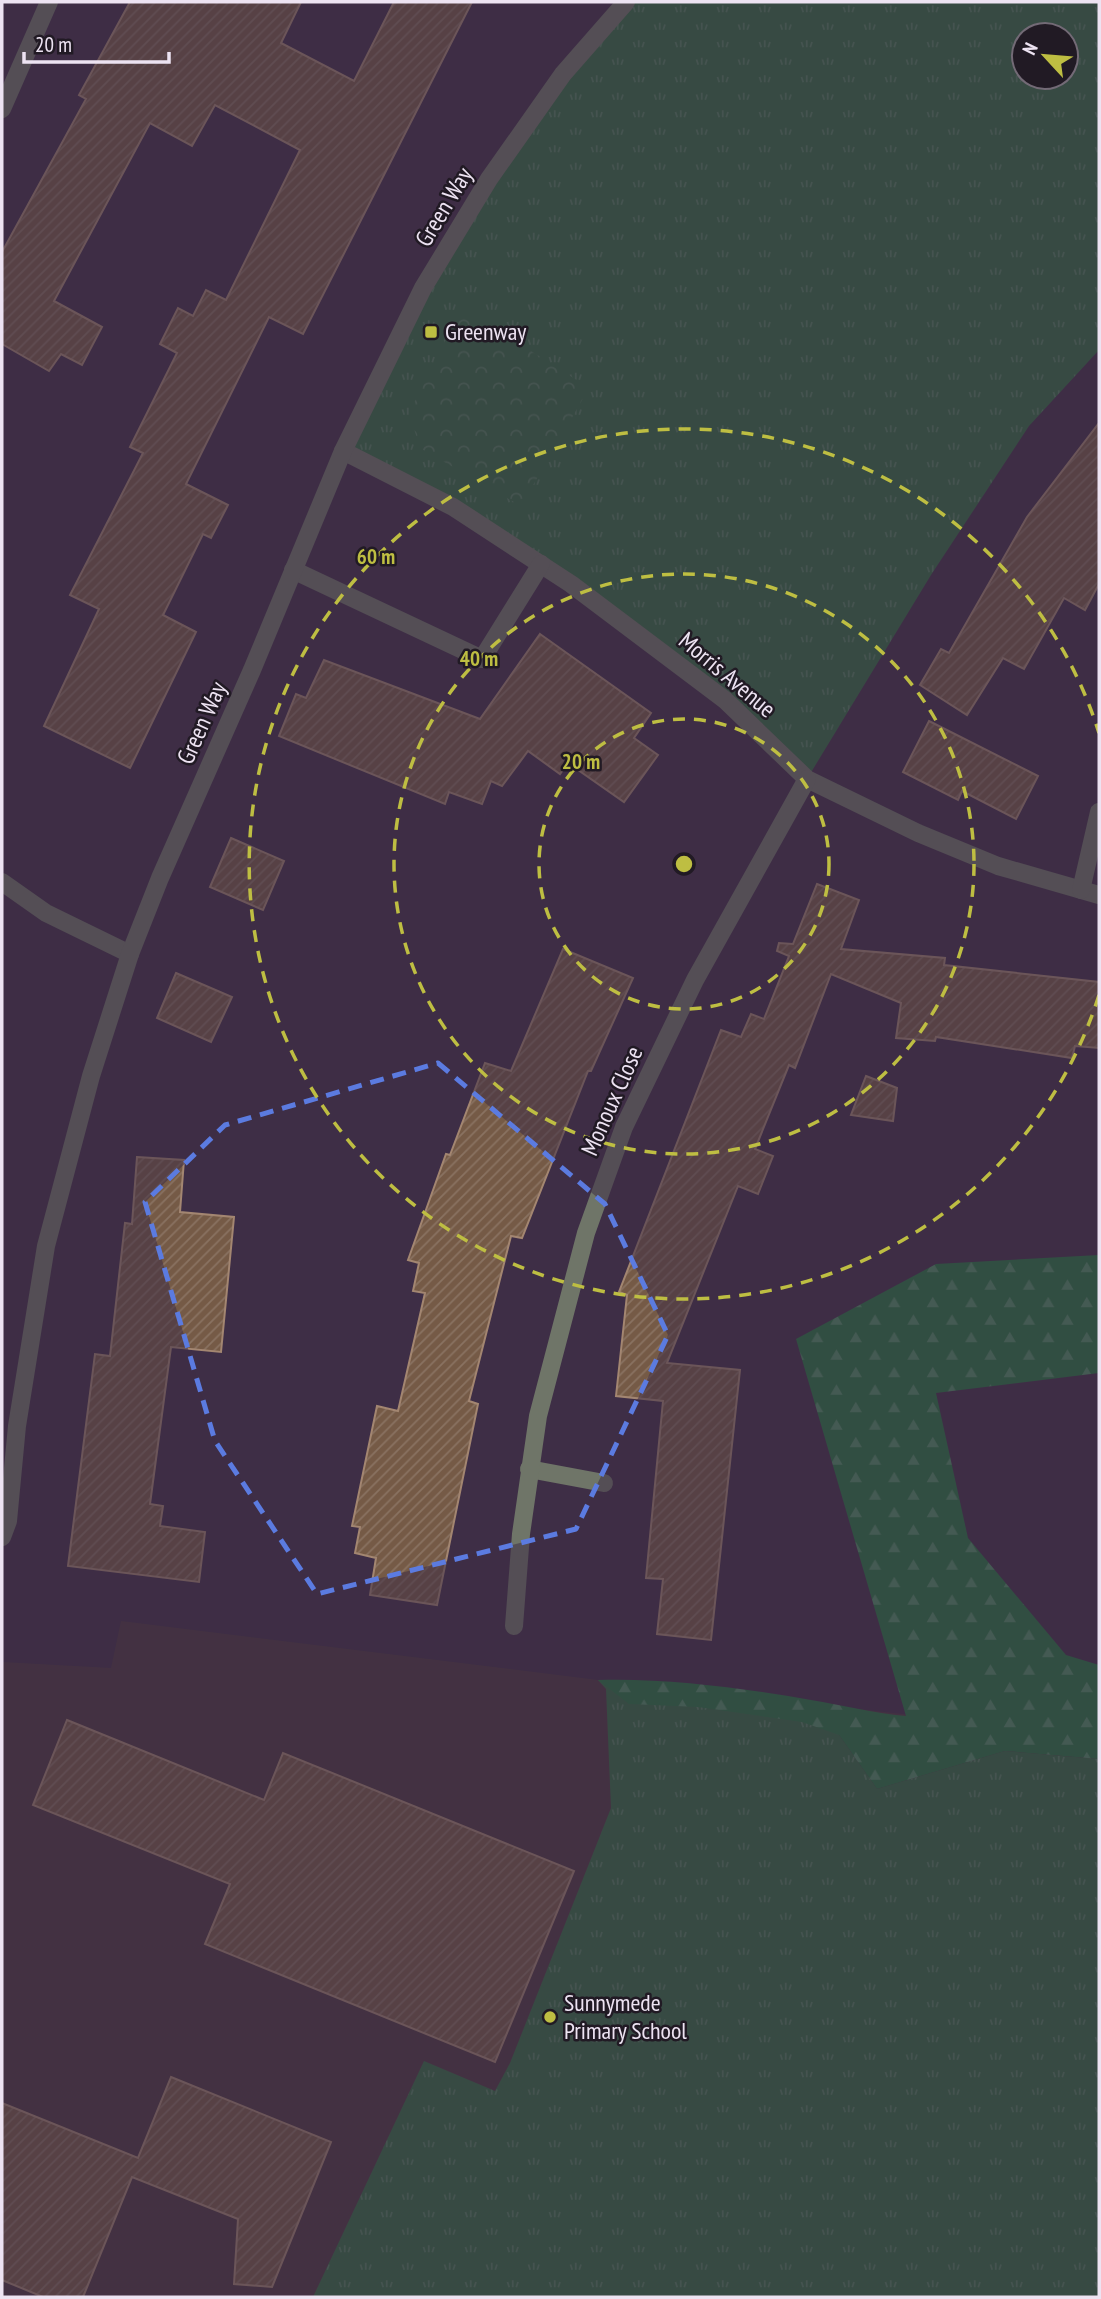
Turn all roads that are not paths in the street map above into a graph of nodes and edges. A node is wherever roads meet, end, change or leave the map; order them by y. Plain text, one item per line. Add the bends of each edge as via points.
1 (49, 2) edge
2 (626, 2) edge
3 (2, 109) edge
4 (343, 451) junction
5 (541, 564) junction
6 (293, 570) junction
7 (807, 779) junction
8 (1099, 812) edge
9 (2, 882) edge
10 (1081, 890) junction
11 (1099, 895) edge
12 (130, 954) junction
13 (529, 1469) junction
14 (604, 1483) dead end
15 (2, 1537) edge
16 (514, 1626) dead end

1 - 3 street
2 - 4 street, Green Way via 563,74 489,179 423,288
4 - 5 street, Morris Avenue via 453,507
4 - 6 street, Green Way
5 - 6 street via 482,659
5 - 7 street, Morris Avenue via 725,700
6 - 12 street, Green Way
7 - 10 street, Morris Avenue via 998,866
7 - 13 street, Monoux Close via 695,980 624,1127 586,1233 538,1416
8 - 10 street
9 - 12 street via 46,913
10 - 11 street, Morris Avenue
12 - 15 street, Green Way via 91,1076 46,1246 17,1426 8,1521
13 - 14 street
13 - 16 street, Monoux Close

